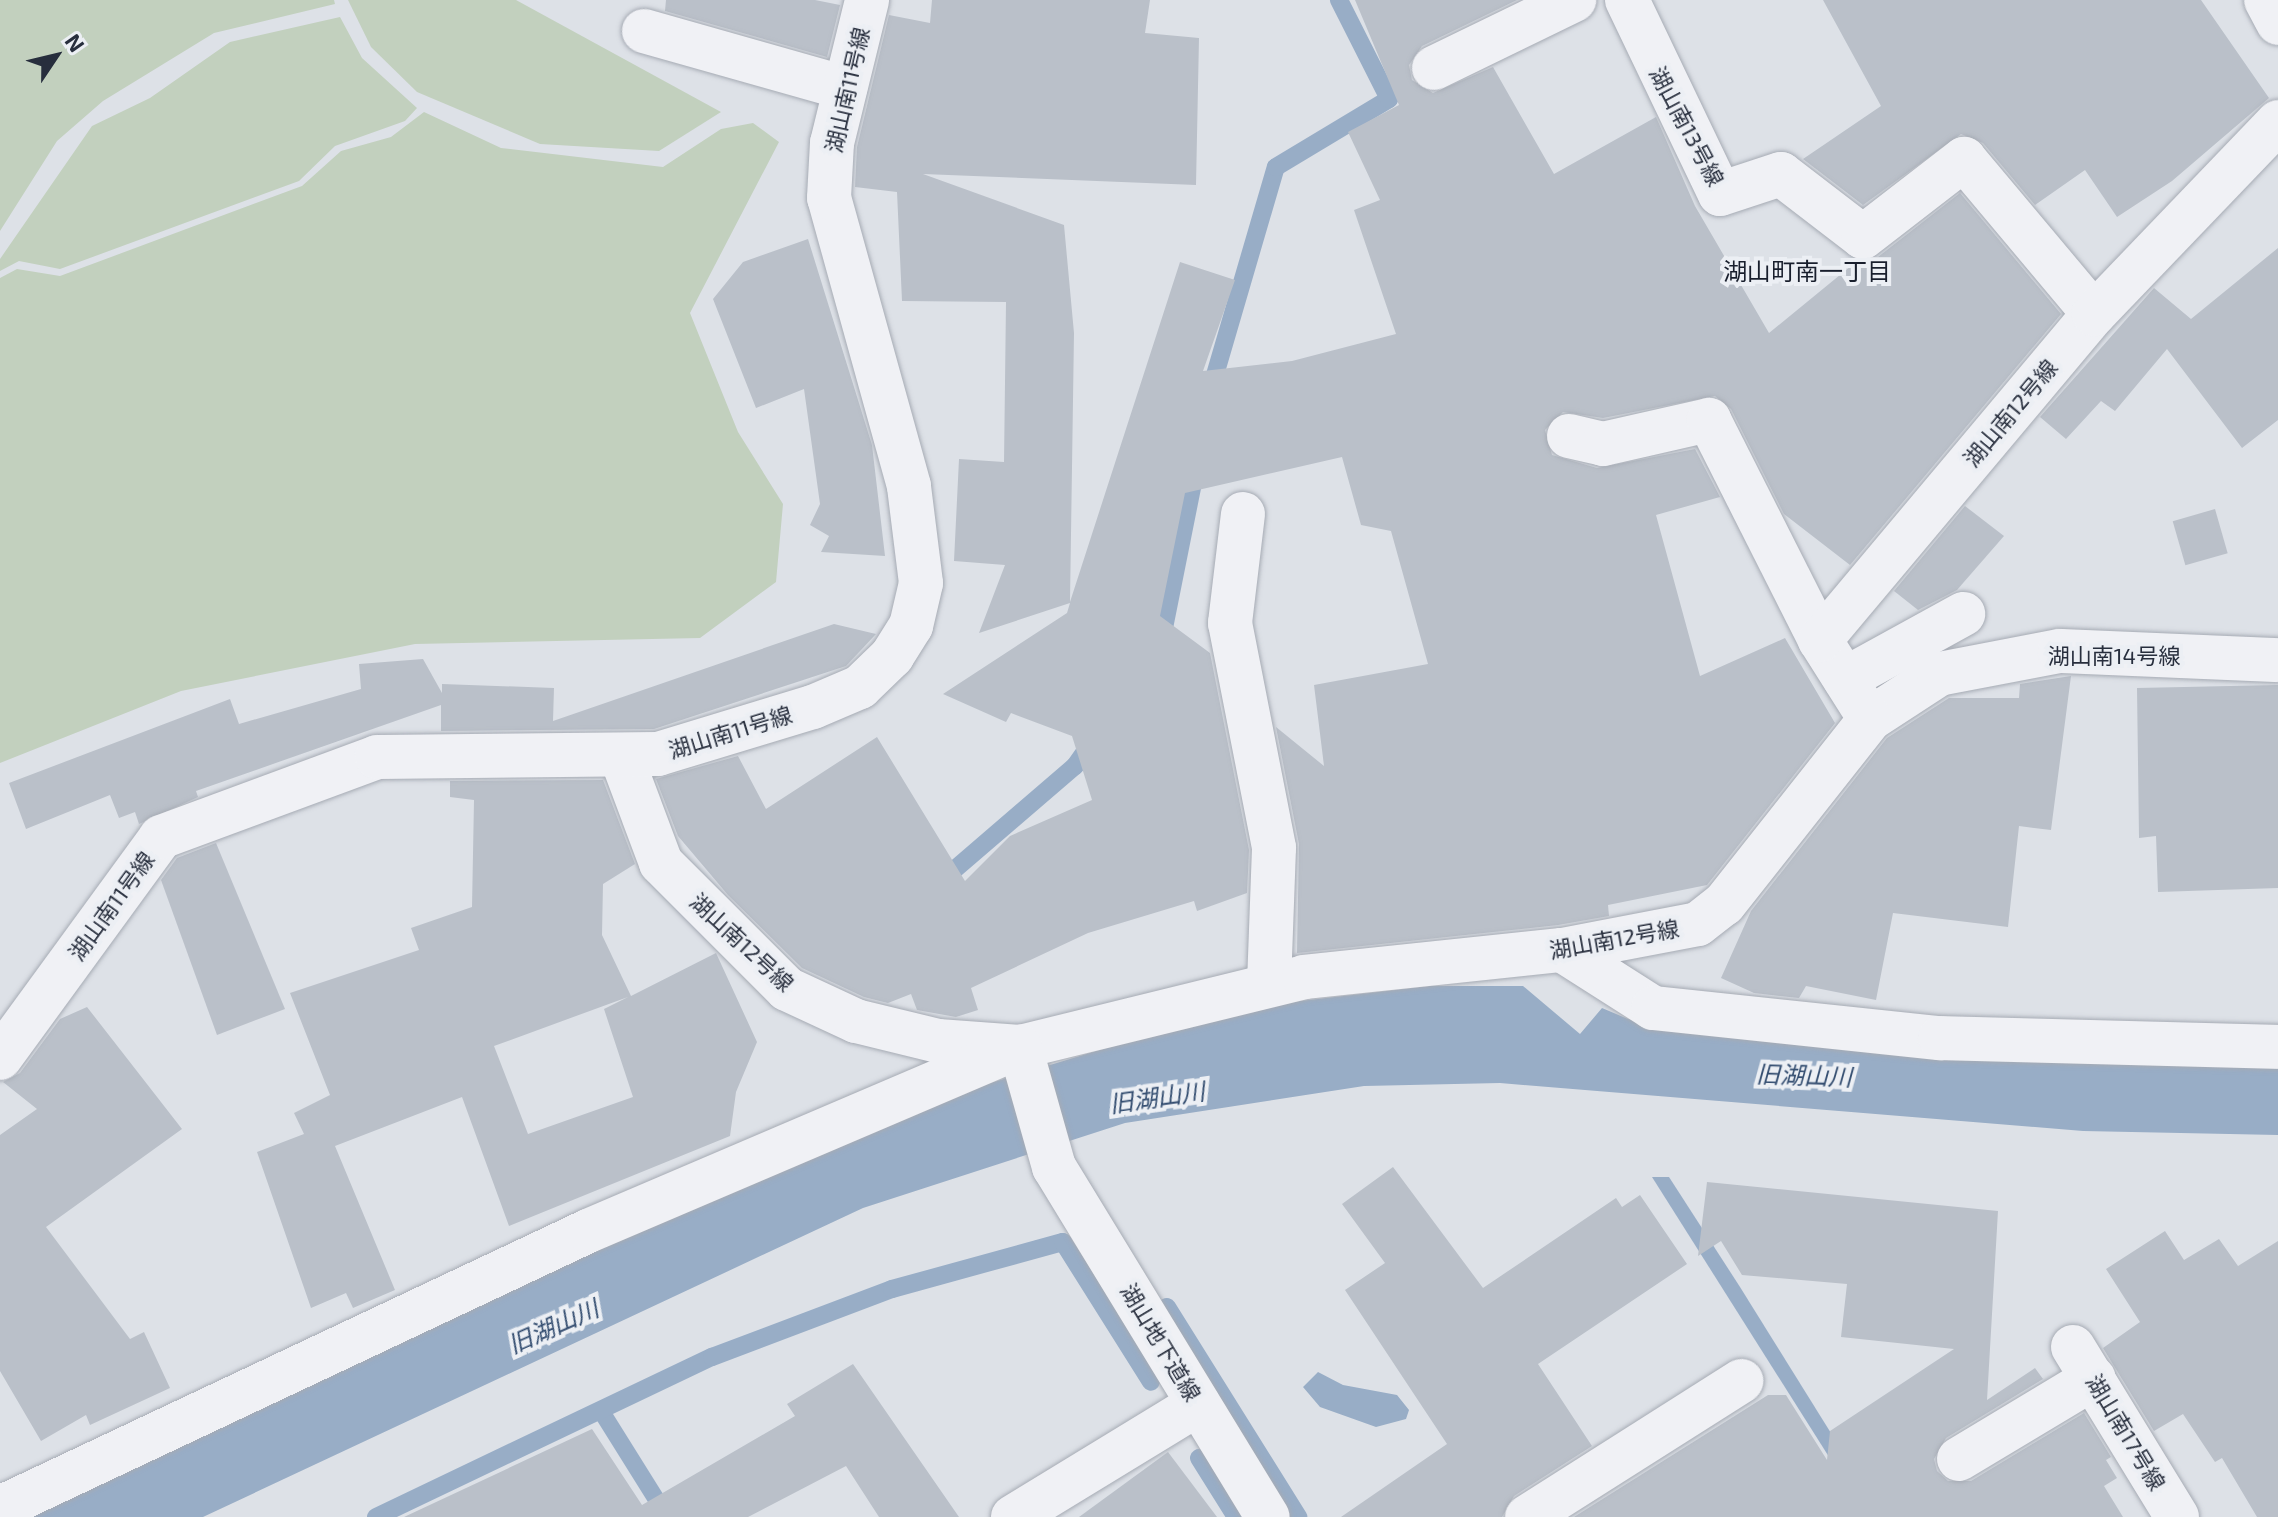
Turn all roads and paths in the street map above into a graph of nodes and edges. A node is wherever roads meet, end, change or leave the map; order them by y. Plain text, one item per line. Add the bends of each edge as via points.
1 (867, 0) edge
2 (1574, 0) edge
3 (1627, 0) edge
4 (2266, 0) edge
5 (2278, 23) edge
6 (644, 31) dead end
7 (1434, 68) dead end
8 (845, 88) junction
9 (2278, 122) edge
10 (2094, 314) junction
11 (1569, 436) dead end
12 (1243, 514) dead end
13 (1963, 614) dead end
14 (1820, 640) junction
15 (2278, 660) edge
16 (1845, 679) junction
17 (1870, 719) junction
18 (621, 756) junction
19 (1562, 950) junction
20 (1269, 985) junction
21 (2278, 1047) edge
22 (0, 1058) edge
23 (1023, 1060) junction
24 (1741, 1381) dead end
25 (1198, 1404) junction
26 (1959, 1459) dead end
27 (0, 1508) edge
28 (1013, 1517) edge
29 (1268, 1517) edge
30 (1527, 1517) edge
31 (2177, 1517) edge

1 - 8 street, 湖山南11号線
2 - 7 street
3 - 10 street, 湖山南13号線 via 1720,194 1781,174 1863,237 1964,159
4 - 5 street
6 - 8 street
8 - 18 street, 湖山南11号線 via 829,198 909,486 921,583 911,626 860,687 707,740
9 - 10 street, 湖山南12号線
10 - 14 street, 湖山南12号線
11 - 14 street via 1603,444 1709,420
12 - 20 street via 1230,623 1274,848
13 - 16 street
14 - 16 street
15 - 17 street, 湖山南14号線 via 2060,651 1939,674
16 - 17 street
17 - 19 street, 湖山南12号線 via 1713,915
18 - 22 street, 湖山南11号線 via 377,757 161,837
18 - 23 street, 湖山南12号線 via 661,863 787,989 856,1021
19 - 20 street, 湖山南12号線
19 - 21 street via 1653,1008 1940,1038
20 - 23 street, 湖山南12号線
23 - 25 street, 湖山地下道線 via 1054,1167
23 - 27 street via 588,1231
24 - 30 street
25 - 28 street
25 - 29 street, 湖山地下道線
26 - 31 street, 湖山南17号線 via 2084,1362

